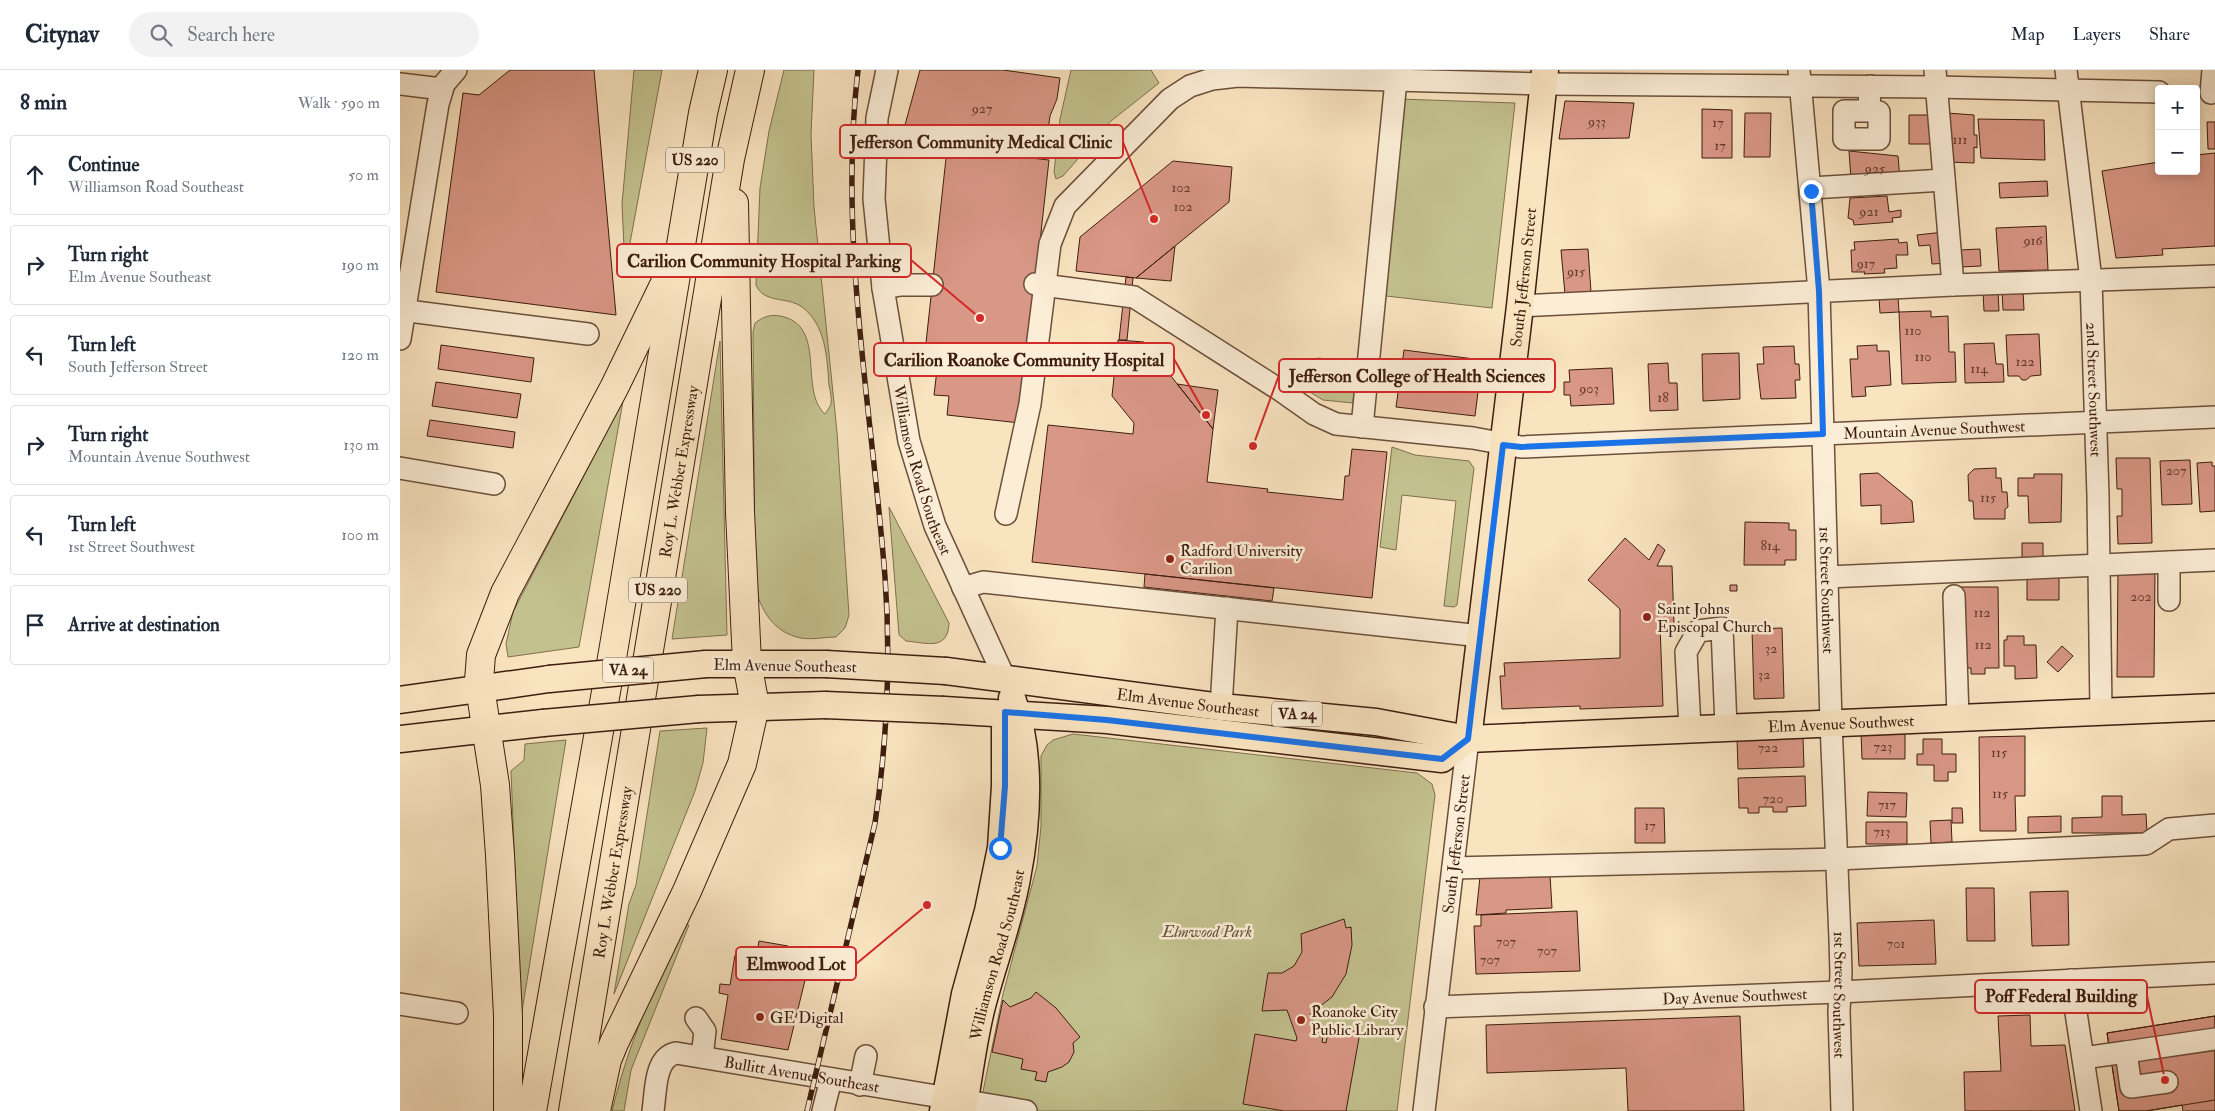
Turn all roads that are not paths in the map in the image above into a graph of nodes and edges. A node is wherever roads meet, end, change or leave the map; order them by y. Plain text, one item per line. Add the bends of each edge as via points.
1 (423, 70) edge
2 (456, 70) edge
3 (713, 70) edge
4 (750, 70) edge
5 (887, 70) edge
6 (2213, 70) edge
7 (1545, 77) edge
8 (1800, 78) edge
9 (1936, 78) edge
10 (1396, 80) junction
11 (2067, 80) edge
12 (400, 84) edge
13 (1870, 86) junction
14 (442, 89) junction
15 (2155, 91) edge
16 (2207, 93) edge
17 (1869, 112) dead end
18 (730, 159) junction
19 (1944, 180) junction
20 (1811, 188) junction
21 (679, 251) junction
22 (2215, 276) edge
23 (2091, 280) junction
24 (932, 285) dead end
25 (1040, 285) junction
26 (1953, 285) junction
27 (883, 288) junction
28 (1819, 291) junction
29 (1520, 306) junction
30 (402, 310) edge
31 (588, 334) dead end
32 (400, 339) edge
33 (2215, 417) edge
34 (2096, 422) junction
35 (1362, 427) junction
36 (1823, 434) junction
37 (1503, 445) junction
38 (400, 468) edge
39 (494, 484) dead end
40 (1006, 514) dead end
41 (2215, 560) edge
42 (2169, 562) junction
43 (2098, 564) junction
44 (1827, 577) junction
45 (963, 588) junction
46 (1954, 596) dead end
47 (2169, 600) dead end
48 (1227, 608) junction
49 (1481, 636) junction
50 (747, 663) junction
51 (1005, 679) junction
52 (480, 688) junction
53 (400, 700) edge
54 (755, 706) junction
55 (1221, 707) junction
56 (2215, 707) edge
57 (2101, 711) junction
58 (1011, 713) junction
59 (1958, 717) junction
60 (1831, 723) junction
61 (1726, 727) junction
62 (1690, 728) junction
63 (486, 729) junction
64 (400, 739) edge
65 (1468, 739) junction
66 (2215, 825) edge
67 (1838, 859) junction
68 (1452, 868) junction
69 (2215, 973) edge
70 (2072, 980) junction
71 (1840, 992) junction
72 (400, 1004) edge
73 (1435, 1007) junction
74 (457, 1013) dead end
75 (696, 1018) dead end
76 (2215, 1039) edge
77 (2126, 1052) junction
78 (866, 1056) dead end
79 (702, 1057) junction
80 (2083, 1058) junction
81 (831, 1080) junction
82 (2167, 1082) dead end
83 (860, 1084) junction
84 (954, 1106) edge
85 (508, 1111) edge
86 (532, 1111) edge
87 (573, 1111) edge
88 (596, 1111) edge
89 (653, 1111) edge
90 (823, 1111) edge
91 (1026, 1111) edge
92 (1424, 1111) edge
93 (1842, 1111) edge
94 (2091, 1111) edge

1 - 14 street
2 - 14 street
3 - 21 highway, US 220
4 - 18 highway, Roy L. Webber Expressway / US 220
5 - 27 street, Williamson Road Southeast via 877,118 874,160 874,199
6 - 16 street
7 - 8 street
7 - 10 street
7 - 29 main road, South Jefferson Street
8 - 13 street
8 - 20 street, 1st Street Southwest
9 - 11 street
9 - 13 street
9 - 19 street
10 - 25 street via 1238,76 1190,86 1170,99 1065,206 1050,244
10 - 35 street
11 - 15 street
11 - 23 street, 2nd Street Southwest
12 - 14 street
13 - 17 street
14 - 30 street
18 - 50 highway via 736,230 737,405
18 - 87 highway, Roy L. Webber Expressway / US 220
19 - 20 street
19 - 26 street
20 - 28 street, 1st Street Southwest
21 - 52 highway via 614,388 505,593 481,656
21 - 86 highway, US 220 via 613,652
22 - 23 street
23 - 26 street
23 - 34 street, 2nd Street Southwest
24 - 27 street
25 - 35 street, Mountain Avenue Southwest via 1134,298 1314,414 1336,424
25 - 40 street via 1030,404
26 - 28 street
27 - 45 street, Williamson Road Southeast via 909,441 935,526
28 - 29 street
28 - 36 street, 1st Street Southwest
29 - 37 main road, South Jefferson Street
30 - 31 street
30 - 32 street
33 - 34 street, Mountain Avenue Southwest
34 - 36 street, Mountain Avenue Southwest
34 - 43 street, 2nd Street Southwest
35 - 37 street, Mountain Avenue Southwest via 1473,438
36 - 37 street, Mountain Avenue Southwest via 1521,447
36 - 44 street, 1st Street Southwest
37 - 49 main road, South Jefferson Street
38 - 39 street
41 - 42 street
42 - 43 street
42 - 47 street
43 - 44 street
43 - 57 street, 2nd Street Southwest
44 - 60 street, 1st Street Southwest
45 - 48 street via 983,582
45 - 51 street, Williamson Road Southeast
46 - 59 street
48 - 49 street
48 - 55 street
49 - 65 main road, South Jefferson Street
50 - 51 main road, Elm Avenue Southeast / VA 24, bridge via 946,671
50 - 52 main road, Elm Avenue Southeast / VA 24, bridge via 549,678
50 - 54 highway
51 - 55 main road, Elm Avenue Southeast / VA 24
51 - 58 main road, Williamson Road Southeast
52 - 53 main road, Elm Avenue Southeast / VA 24
52 - 63 highway
54 - 58 main road, Elm Avenue Southeast / VA 24, bridge via 825,705
54 - 63 main road, Elm Avenue Southeast / VA 24, bridge
54 - 88 highway via 742,764 688,891 607,1060
55 - 65 main road, Elm Avenue Southeast / VA 24 via 1376,722
56 - 57 main road, Elm Avenue Southwest
57 - 59 main road, Elm Avenue Southwest
58 - 65 main road, Elm Avenue Southeast / VA 24 via 1107,720 1442,759
58 - 84 main road, Williamson Road Southeast via 1022,738 1021,851 1012,899
59 - 60 main road, Elm Avenue Southwest
60 - 61 main road, Elm Avenue Southwest
60 - 67 street, 1st Street Southwest
61 - 62 main road, Elm Avenue Southwest
61 - 62 street via 1722,628 1698,631 1686,652
62 - 65 main road, Elm Avenue Southwest
63 - 64 main road, Elm Avenue Southeast / VA 24
63 - 85 highway via 495,785 500,855 508,1016
65 - 68 street, South Jefferson Street
66 - 67 street via 2169,829 2146,844
67 - 68 street
67 - 71 street, 1st Street Southwest
68 - 73 street, South Jefferson Street
69 - 70 street, Day Avenue Southwest
70 - 71 street, Day Avenue Southwest
70 - 80 street
71 - 73 street, Day Avenue Southwest
71 - 93 street, 1st Street Southwest
72 - 74 street
73 - 92 street, South Jefferson Street
75 - 79 street via 705,1031
76 - 77 street
77 - 80 street
77 - 82 street via 2131,1087
78 - 83 street
79 - 81 street, Bullitt Avenue Southeast
79 - 89 street, Bullitt Avenue Southeast via 681,1053 666,1056 659,1070
80 - 94 street
81 - 83 street, Bullitt Avenue Southeast
81 - 90 street
83 - 84 street, Bullitt Avenue Southeast
84 - 91 street, Bullitt Avenue Southeast

